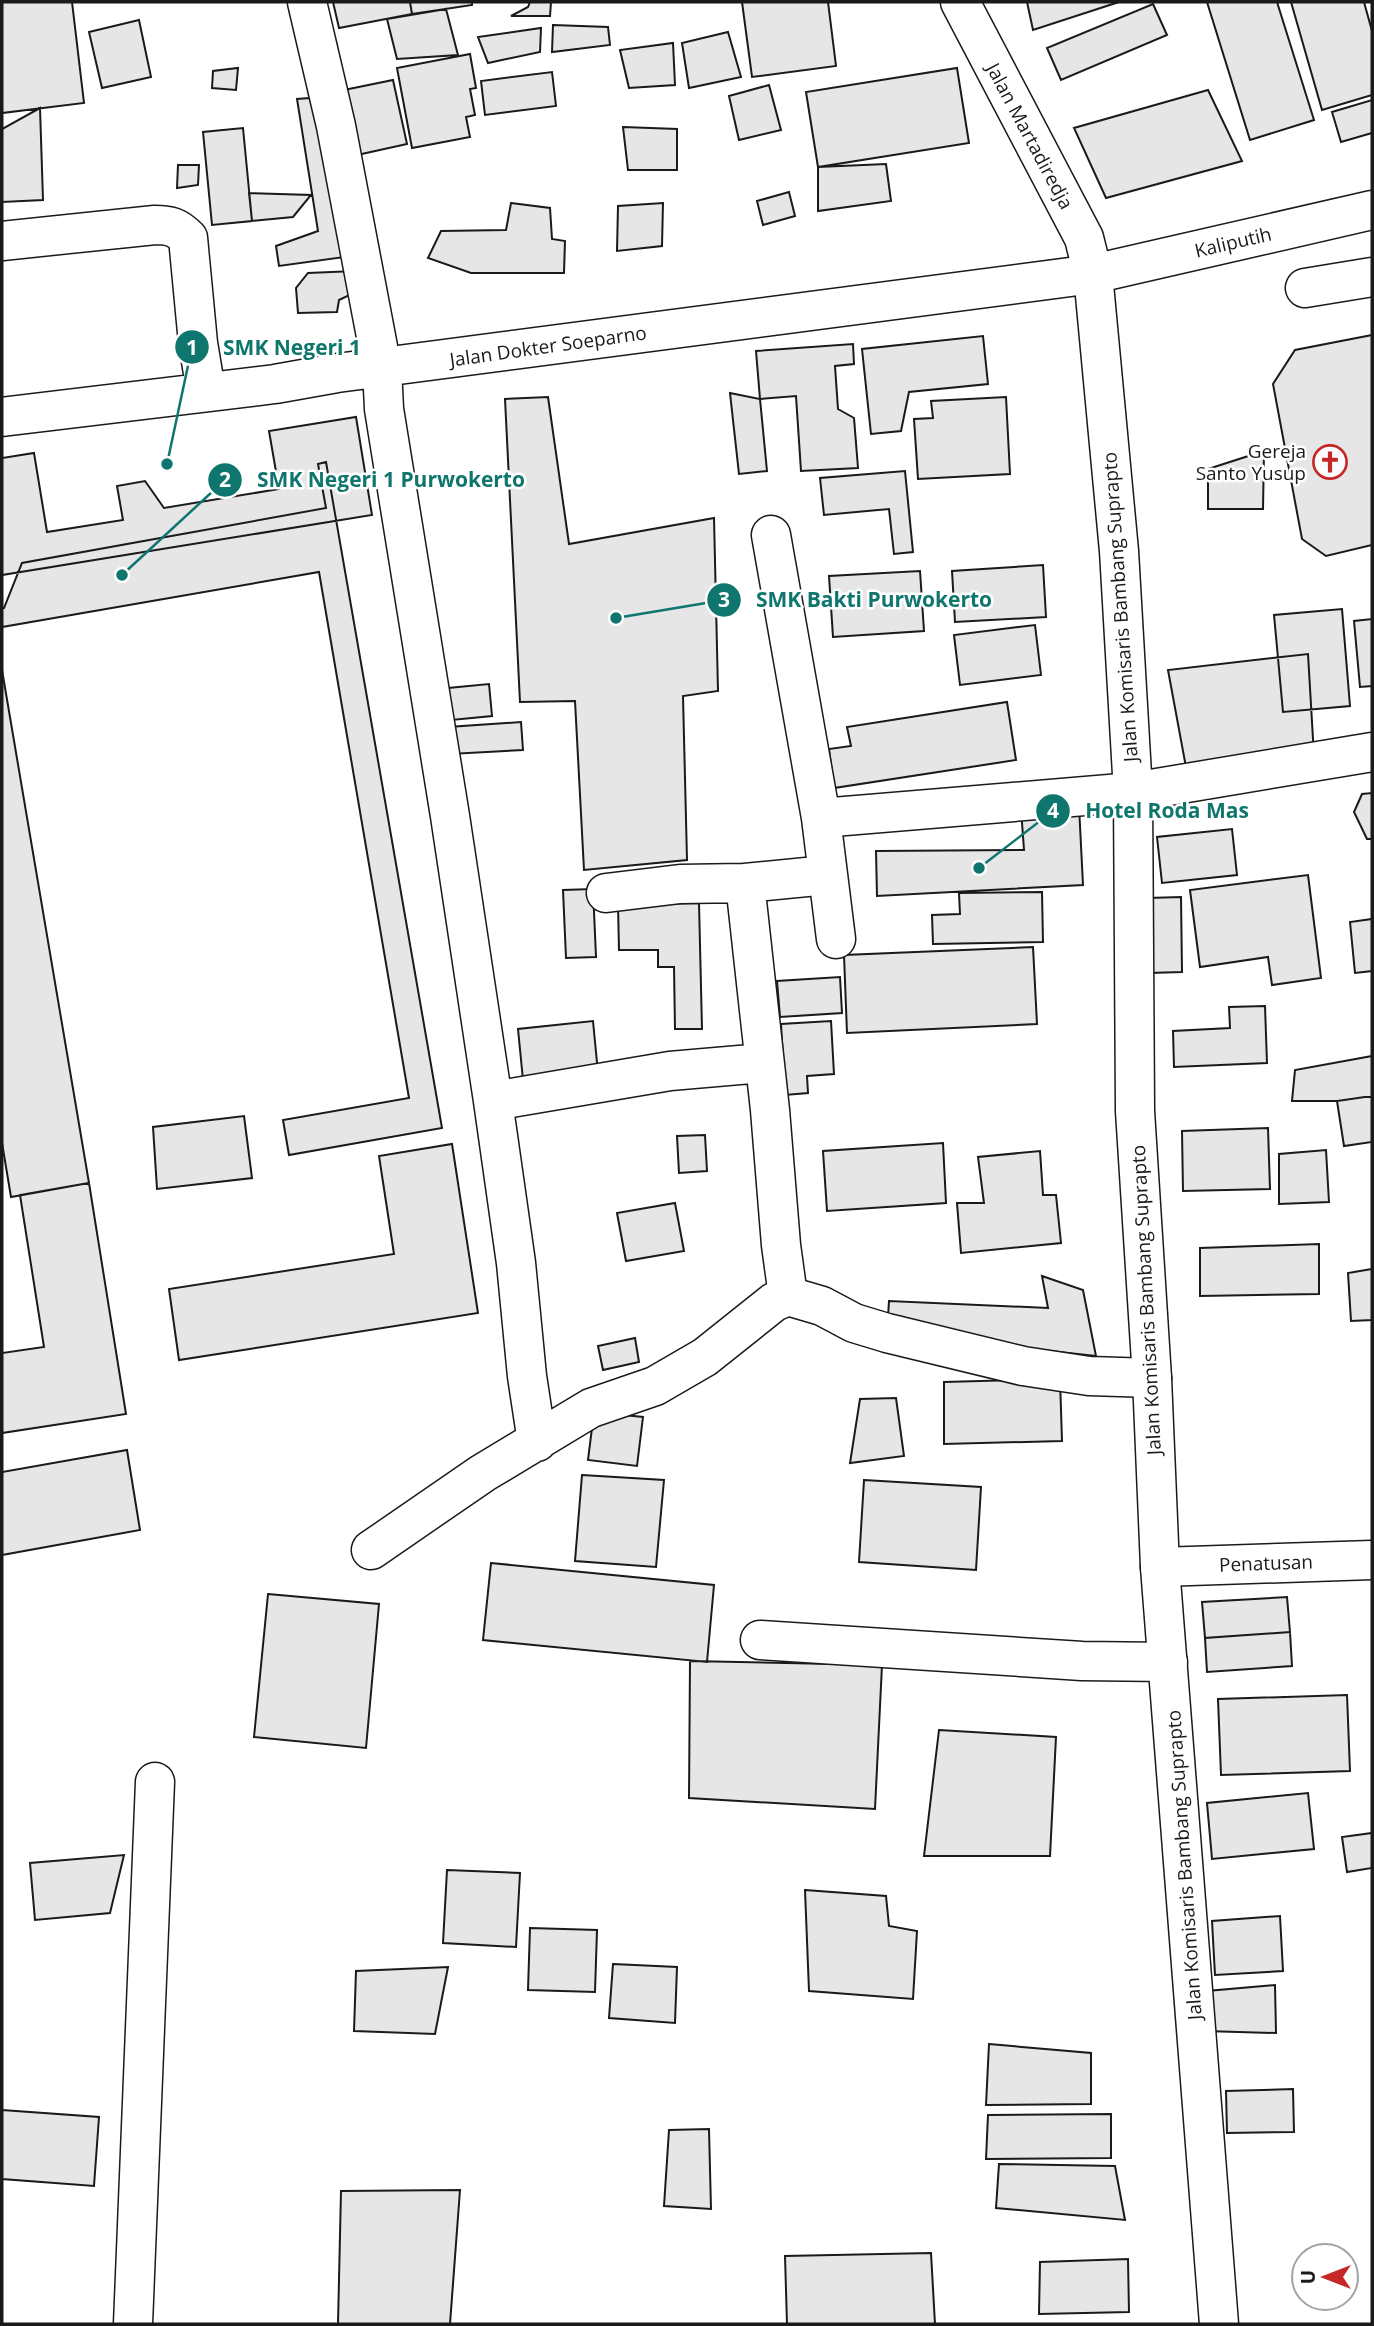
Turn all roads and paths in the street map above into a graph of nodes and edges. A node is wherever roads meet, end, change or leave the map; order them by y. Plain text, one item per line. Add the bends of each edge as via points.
1 (307, 2) edge
2 (960, 2) edge
3 (1372, 210) edge
4 (2, 241) edge
5 (1093, 274) junction
6 (1372, 277) edge
7 (1306, 288) dead end
8 (382, 368) junction
9 (205, 391) junction
10 (2, 417) edge
11 (771, 535) dead end
12 (1372, 752) edge
13 (1133, 792) junction
14 (821, 818) junction
15 (827, 875) junction
16 (745, 883) junction
17 (606, 894) dead end
18 (836, 939) dead end
19 (763, 1063) junction
20 (493, 1101) junction
21 (788, 1296) junction
22 (1152, 1378) junction
23 (537, 1442) junction
24 (371, 1550) dead end
25 (1372, 1560) edge
26 (1160, 1567) junction
27 (761, 1640) dead end
28 (1168, 1662) junction
29 (155, 1782) dead end
30 (133, 2324) edge
31 (1219, 2324) edge

1 - 8 street via 336,126
2 - 5 street, Jalan Martadiredja via 1084,238
3 - 5 street, Kaliputih
4 - 9 street via 155,225 179,229 188,238
5 - 8 street, Jalan Dokter Soeparno
5 - 13 street, Jalan Komisaris Bambang Suprapto via 1119,551
6 - 7 street
8 - 9 street, Jalan Dokter Soeparno
8 - 20 street via 384,410
9 - 10 street, Jalan Dokter Soeparno
11 - 14 street
12 - 13 street
13 - 14 street
13 - 22 street, Jalan Komisaris Bambang Suprapto via 1135,1111
14 - 15 street
15 - 16 street
15 - 18 street
16 - 17 street via 680,884
16 - 19 street
19 - 20 street via 670,1072
19 - 21 street
20 - 23 street
21 - 22 street via 887,1333 1023,1366 1089,1376
21 - 23 street via 705,1357 655,1386 591,1408
22 - 26 street, Jalan Komisaris Bambang Suprapto
23 - 24 street
25 - 26 street, Penatusan
26 - 28 street, Jalan Komisaris Bambang Suprapto
27 - 28 street via 1082,1661
28 - 31 street, Jalan Komisaris Bambang Suprapto
29 - 30 street

